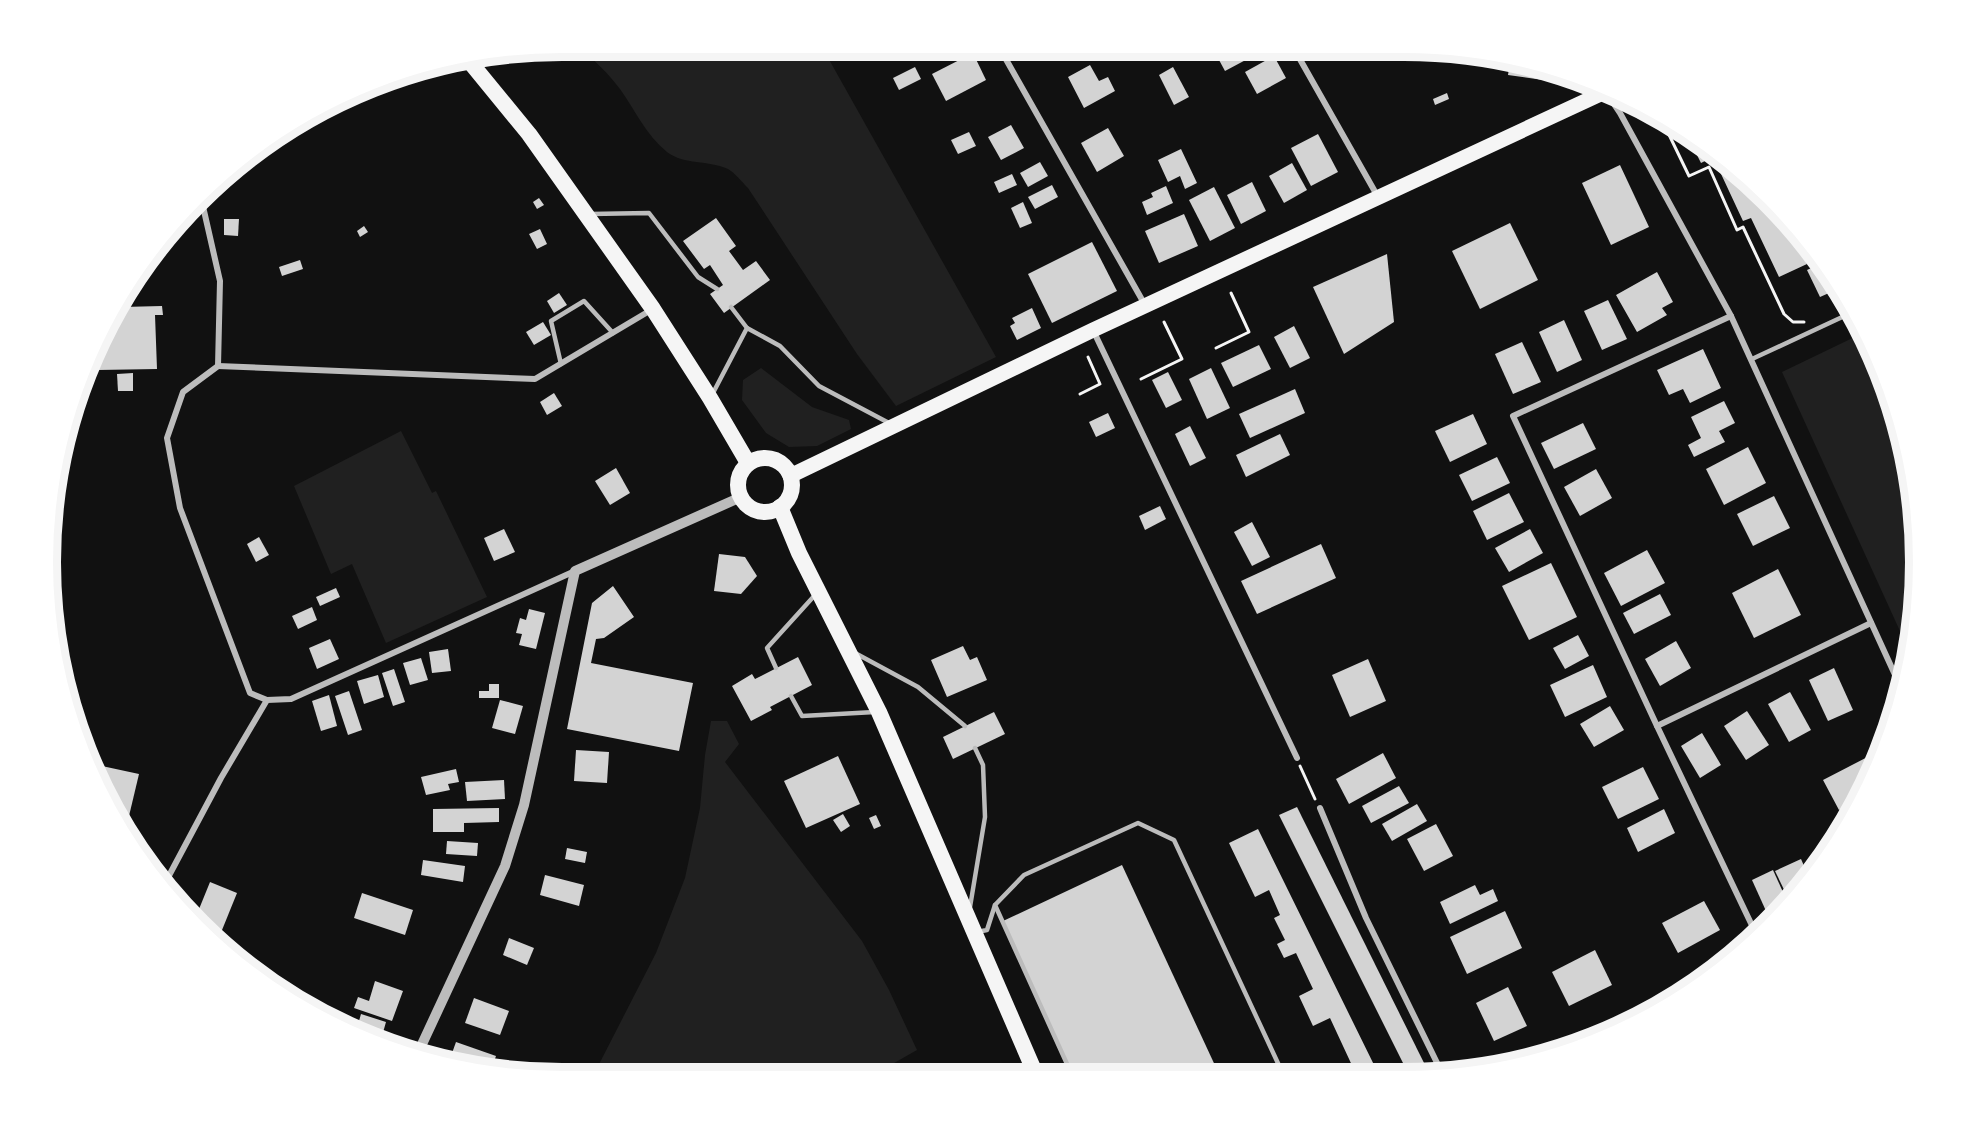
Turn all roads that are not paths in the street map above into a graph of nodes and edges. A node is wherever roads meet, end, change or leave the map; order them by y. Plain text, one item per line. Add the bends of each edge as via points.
1 (1005, 57) edge
2 (1299, 57) edge
3 (473, 65) edge
4 (1597, 95) edge
5 (1613, 103) edge
6 (1378, 197) junction
7 (203, 207) edge
8 (586, 214) junction
9 (717, 289) dead end
10 (1145, 306) junction
11 (731, 308) dead end
12 (653, 309) junction
13 (1731, 316) junction
14 (1844, 316) edge
15 (747, 328) junction
16 (1093, 330) junction
17 (613, 333) junction
18 (1752, 359) junction
19 (561, 364) junction
20 (218, 366) junction
21 (710, 398) junction
22 (894, 426) junction
23 (748, 464) junction
24 (790, 476) junction
25 (741, 497) junction
26 (780, 507) junction
27 (575, 571) junction
28 (819, 591) junction
29 (1871, 623) junction
30 (849, 649) junction
31 (776, 668) dead end
32 (1896, 676) edge
33 (791, 696) dead end
34 (267, 700) junction
35 (879, 712) junction
36 (965, 726) dead end
37 (1657, 726) junction
38 (975, 748) dead end
39 (1297, 758) road end
40 (1320, 808) road end
41 (168, 878) edge
42 (995, 905) junction
43 (968, 916) junction
44 (1753, 927) edge
45 (975, 933) junction
46 (421, 1047) edge
47 (1439, 1066) edge
48 (1033, 1067) edge
49 (1069, 1067) edge
50 (1279, 1067) edge

1 - 10 street
2 - 6 street
3 - 8 highway via 529,134
4 - 6 main road
5 - 13 street
6 - 10 main road
7 - 20 street via 220,281
8 - 9 lane via 649,213 698,277
8 - 12 highway
10 - 16 main road
11 - 15 lane
12 - 17 street
12 - 21 highway
13 - 18 street
13 - 37 street via 1514,416
14 - 18 lane
15 - 21 lane
15 - 22 lane via 780,346 819,386
16 - 22 main road
16 - 39 street
17 - 19 street
17 - 19 lane via 584,301 551,321
18 - 29 street
19 - 20 street via 535,379
20 - 34 street via 183,392 167,438 180,508 250,693
21 - 23 highway
22 - 24 main road
23 - 24 highway via 767,458 785,467
23 - 25 highway via 740,473
24 - 26 highway via 788,498
25 - 26 highway via 759,511
25 - 27 street
26 - 28 highway
27 - 34 street via 291,699
27 - 46 street via 524,805 505,866
28 - 30 highway
28 - 31 lane via 767,648
29 - 32 street
29 - 37 street
30 - 35 highway
30 - 36 lane via 918,687
33 - 35 lane via 801,716
34 - 41 street
35 - 43 highway
37 - 44 street
38 - 43 lane via 983,765 985,817
40 - 47 street via 1366,918
42 - 45 lane via 987,930
42 - 49 lane
42 - 50 lane via 1024,875 1138,823 1174,840
43 - 45 highway
45 - 48 highway

